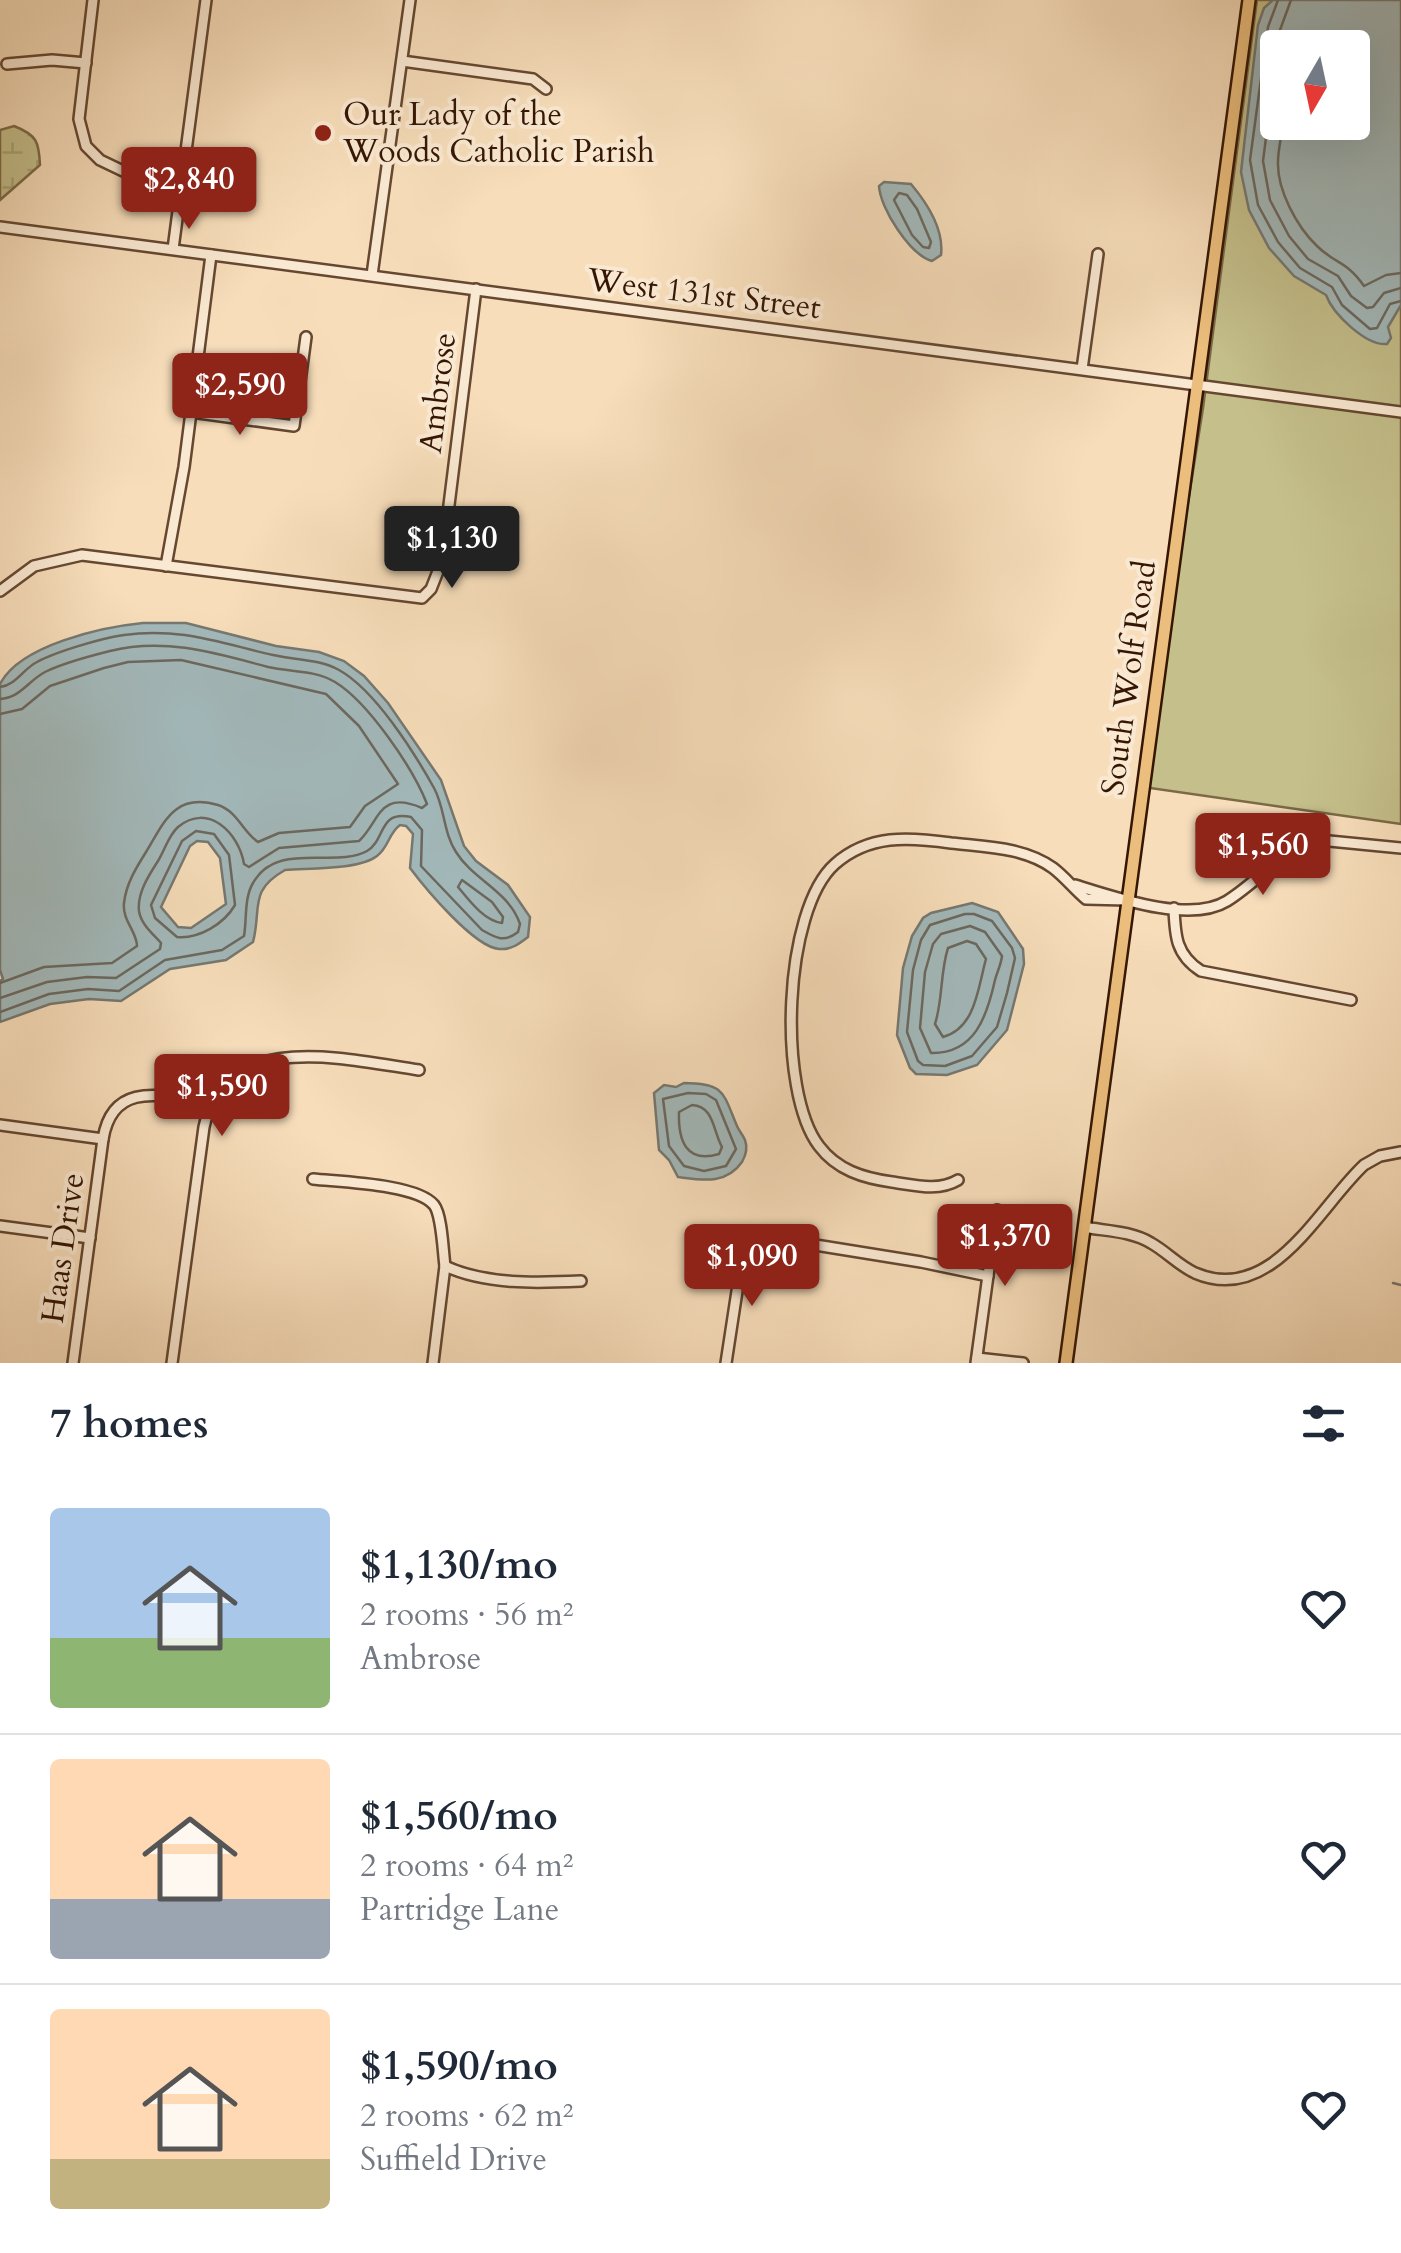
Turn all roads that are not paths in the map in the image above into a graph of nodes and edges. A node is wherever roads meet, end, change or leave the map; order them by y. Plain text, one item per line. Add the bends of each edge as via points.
1 (93, 0) edge
2 (206, 0) edge
3 (410, 0) edge
4 (1248, 0) edge
5 (402, 60) junction
6 (86, 62) junction
7 (7, 64) dead end
8 (546, 90) dead end
9 (182, 178) junction
10 (0, 227) edge
11 (173, 250) junction
12 (211, 254) junction
13 (1098, 254) dead end
14 (372, 274) junction
15 (476, 290) junction
16 (306, 337) dead end
17 (1082, 369) junction
18 (1198, 384) junction
19 (190, 412) junction
20 (1401, 412) edge
21 (166, 566) junction
22 (0, 573) edge
23 (9, 584) junction
24 (0, 591) edge
25 (1401, 848) edge
26 (1127, 900) junction
27 (1174, 908) junction
28 (1351, 1000) dead end
29 (419, 1070) dead end
30 (212, 1102) junction
31 (0, 1125) edge
32 (103, 1139) junction
33 (1401, 1152) edge
34 (313, 1179) dead end
35 (958, 1180) dead end
36 (997, 1210) dead end
37 (0, 1226) edge
38 (1084, 1227) junction
39 (90, 1238) junction
40 (446, 1266) junction
41 (988, 1276) junction
42 (581, 1281) dead end
43 (977, 1360) edge
44 (73, 1363) edge
45 (172, 1363) edge
46 (434, 1363) edge
47 (726, 1363) edge
48 (1023, 1363) edge
49 (1066, 1363) edge

1 - 6 street
2 - 9 street
3 - 5 street
4 - 18 main road, South Wolf Road
5 - 8 street via 533,80
5 - 14 street
6 - 7 street
6 - 9 street via 79,119 93,154 122,171
9 - 11 street
10 - 11 street, West 131st Street
11 - 12 street, West 131st Street
12 - 14 street, West 131st Street
12 - 19 street
13 - 17 street
14 - 15 street, West 131st Street
15 - 17 street, West 131st Street
15 - 21 street, Ambrose via 442,561 427,594 417,600
16 - 19 street via 294,426
17 - 18 street, West 131st Street
18 - 20 street, West 131st Street
18 - 26 main road, South Wolf Road
19 - 21 street
21 - 23 street via 68,556 34,566
22 - 23 street
23 - 24 street
25 - 27 street via 1309,840 1223,903 1205,910
26 - 27 street
26 - 35 street via 1070,883 1028,854 903,838 868,844 845,857 810,900 789,1036 814,1138 836,1163 864,1177 935,1187
26 - 38 main road, South Wolf Road
27 - 28 street via 1177,944 1201,971
29 - 30 street via 320,1056 270,1060 236,1075
30 - 32 street via 135,1096 113,1109
30 - 45 street
31 - 32 street
32 - 39 street, Haas Drive
33 - 38 street via 1364,1166 1272,1266 1236,1278 1208,1277 1146,1240
34 - 40 street via 426,1199 437,1212
36 - 41 street
37 - 39 street
38 - 49 main road, South Wolf Road
39 - 44 street, Haas Drive
40 - 42 street via 534,1283
40 - 46 street
41 - 43 street
41 - 47 street via 772,1238 750,1242 742,1252
43 - 48 street

